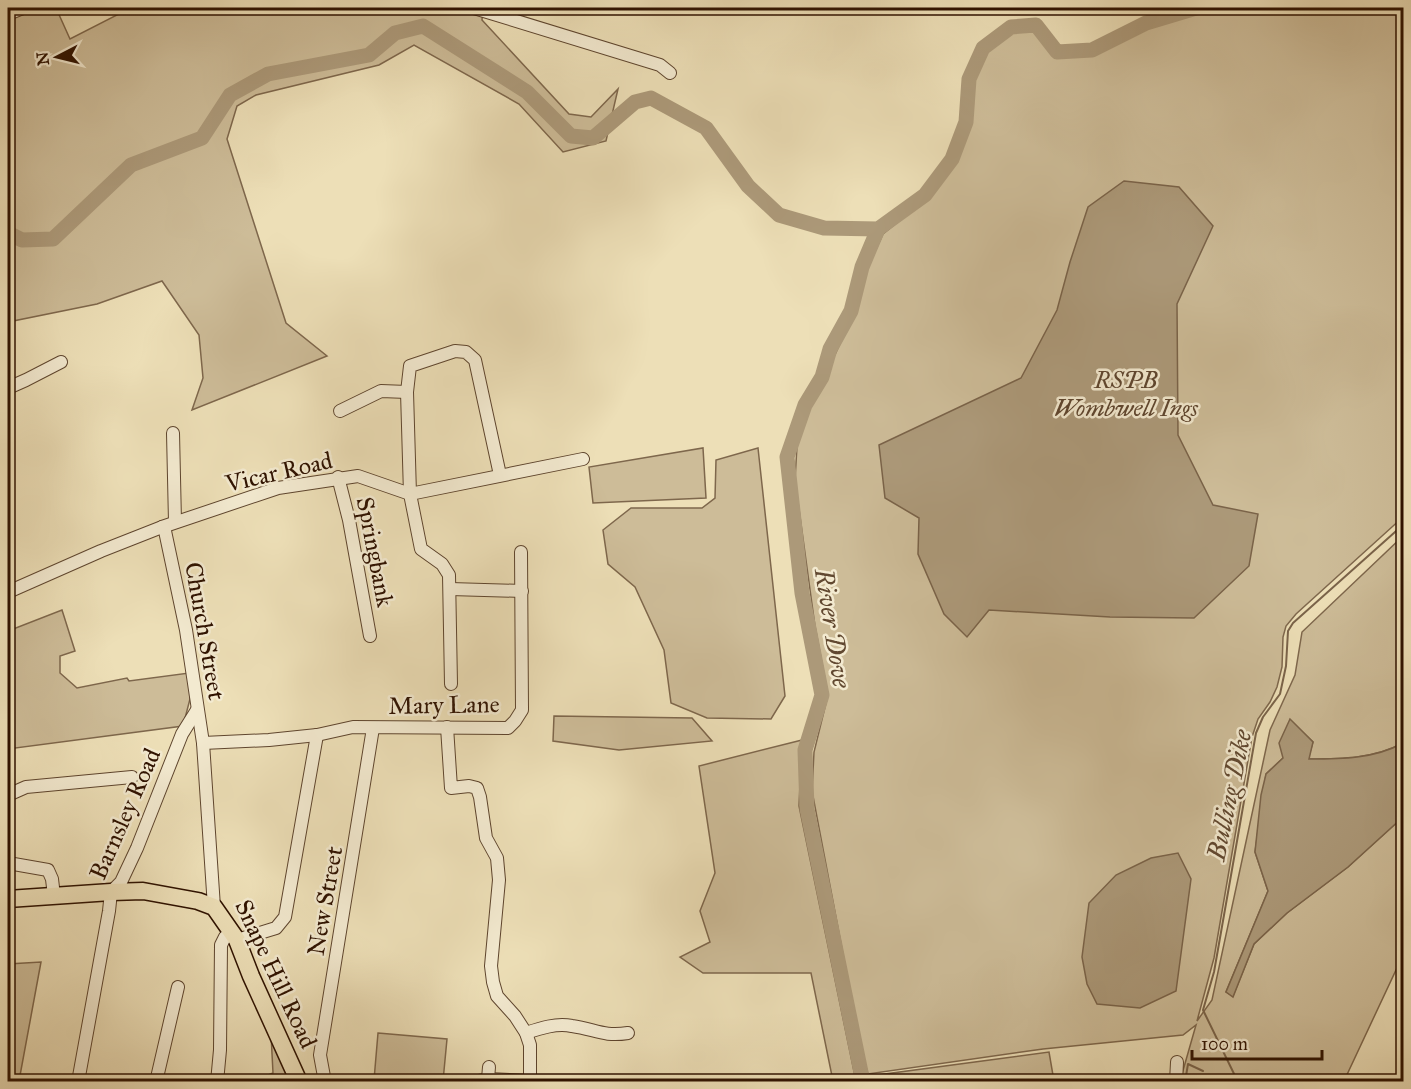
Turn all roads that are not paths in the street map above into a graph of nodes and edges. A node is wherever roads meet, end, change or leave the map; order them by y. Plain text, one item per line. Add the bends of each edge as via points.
1 (23, 8) edge
2 (474, 8) edge
3 (8, 14) edge
4 (670, 73) dead end
5 (61, 362) dead end
6 (8, 388) edge
7 (407, 392) junction
8 (340, 411) dead end
9 (173, 433) dead end
10 (583, 459) dead end
11 (500, 475) junction
12 (338, 477) junction
13 (410, 494) junction
14 (175, 522) junction
15 (162, 526) junction
16 (521, 552) dead end
17 (450, 589) junction
18 (522, 591) junction
19 (8, 592) edge
20 (370, 636) dead end
21 (451, 684) dead end
22 (197, 710) junction
23 (373, 728) junction
24 (447, 728) junction
25 (317, 735) junction
26 (203, 743) junction
27 (132, 777) dead end
28 (8, 795) edge
29 (8, 862) edge
30 (111, 891) junction
31 (54, 896) junction
32 (8, 899) edge
33 (214, 907) junction
34 (234, 935) junction
35 (178, 987) dead end
36 (526, 1033) junction
37 (628, 1034) dead end
38 (1177, 1062) dead end
39 (530, 1081) edge
40 (78, 1082) edge
41 (156, 1082) edge
42 (217, 1082) edge
43 (299, 1082) edge
44 (324, 1082) edge
45 (473, 1082) edge
46 (1176, 1082) edge

1 - 3 street
2 - 4 street via 660,64
5 - 6 street
7 - 8 street via 381,391
7 - 11 street via 411,366 455,351 466,352 475,360
7 - 13 street
9 - 14 street
10 - 11 street
11 - 13 street
12 - 13 street, Vicar Road via 358,476
12 - 14 street, Vicar Road via 278,488
12 - 20 street, Springbank via 350,520
13 - 17 street via 421,549 442,564 449,575
14 - 15 street, Vicar Road
15 - 19 street, Vicar Road
15 - 22 street, Church Street via 186,630
16 - 18 street
17 - 18 street
17 - 21 street
18 - 24 street, Mary Lane via 522,710 508,728
22 - 26 street, Church Street
22 - 30 street, Barnsley Road via 182,734 125,874
23 - 24 street, Mary Lane
23 - 25 street, Mary Lane via 353,727
23 - 44 street, New Street via 320,1054
24 - 36 street via 452,788 477,788 486,838 497,858 493,982 497,996
25 - 26 street, Mary Lane
25 - 34 street via 285,917 276,928
26 - 33 street, Snape Hill Road
27 - 28 street via 26,787
29 - 31 street via 48,870
30 - 31 main road
30 - 33 main road via 143,891
30 - 40 street, Barnsley Road
31 - 32 main road
33 - 34 main road, Snape Hill Road
34 - 42 street via 225,937 221,945
34 - 43 main road, Snape Hill Road
35 - 41 street
36 - 37 street via 546,1026 571,1026 610,1036
36 - 39 street
38 - 46 street
39 - 45 street via 488,1073

